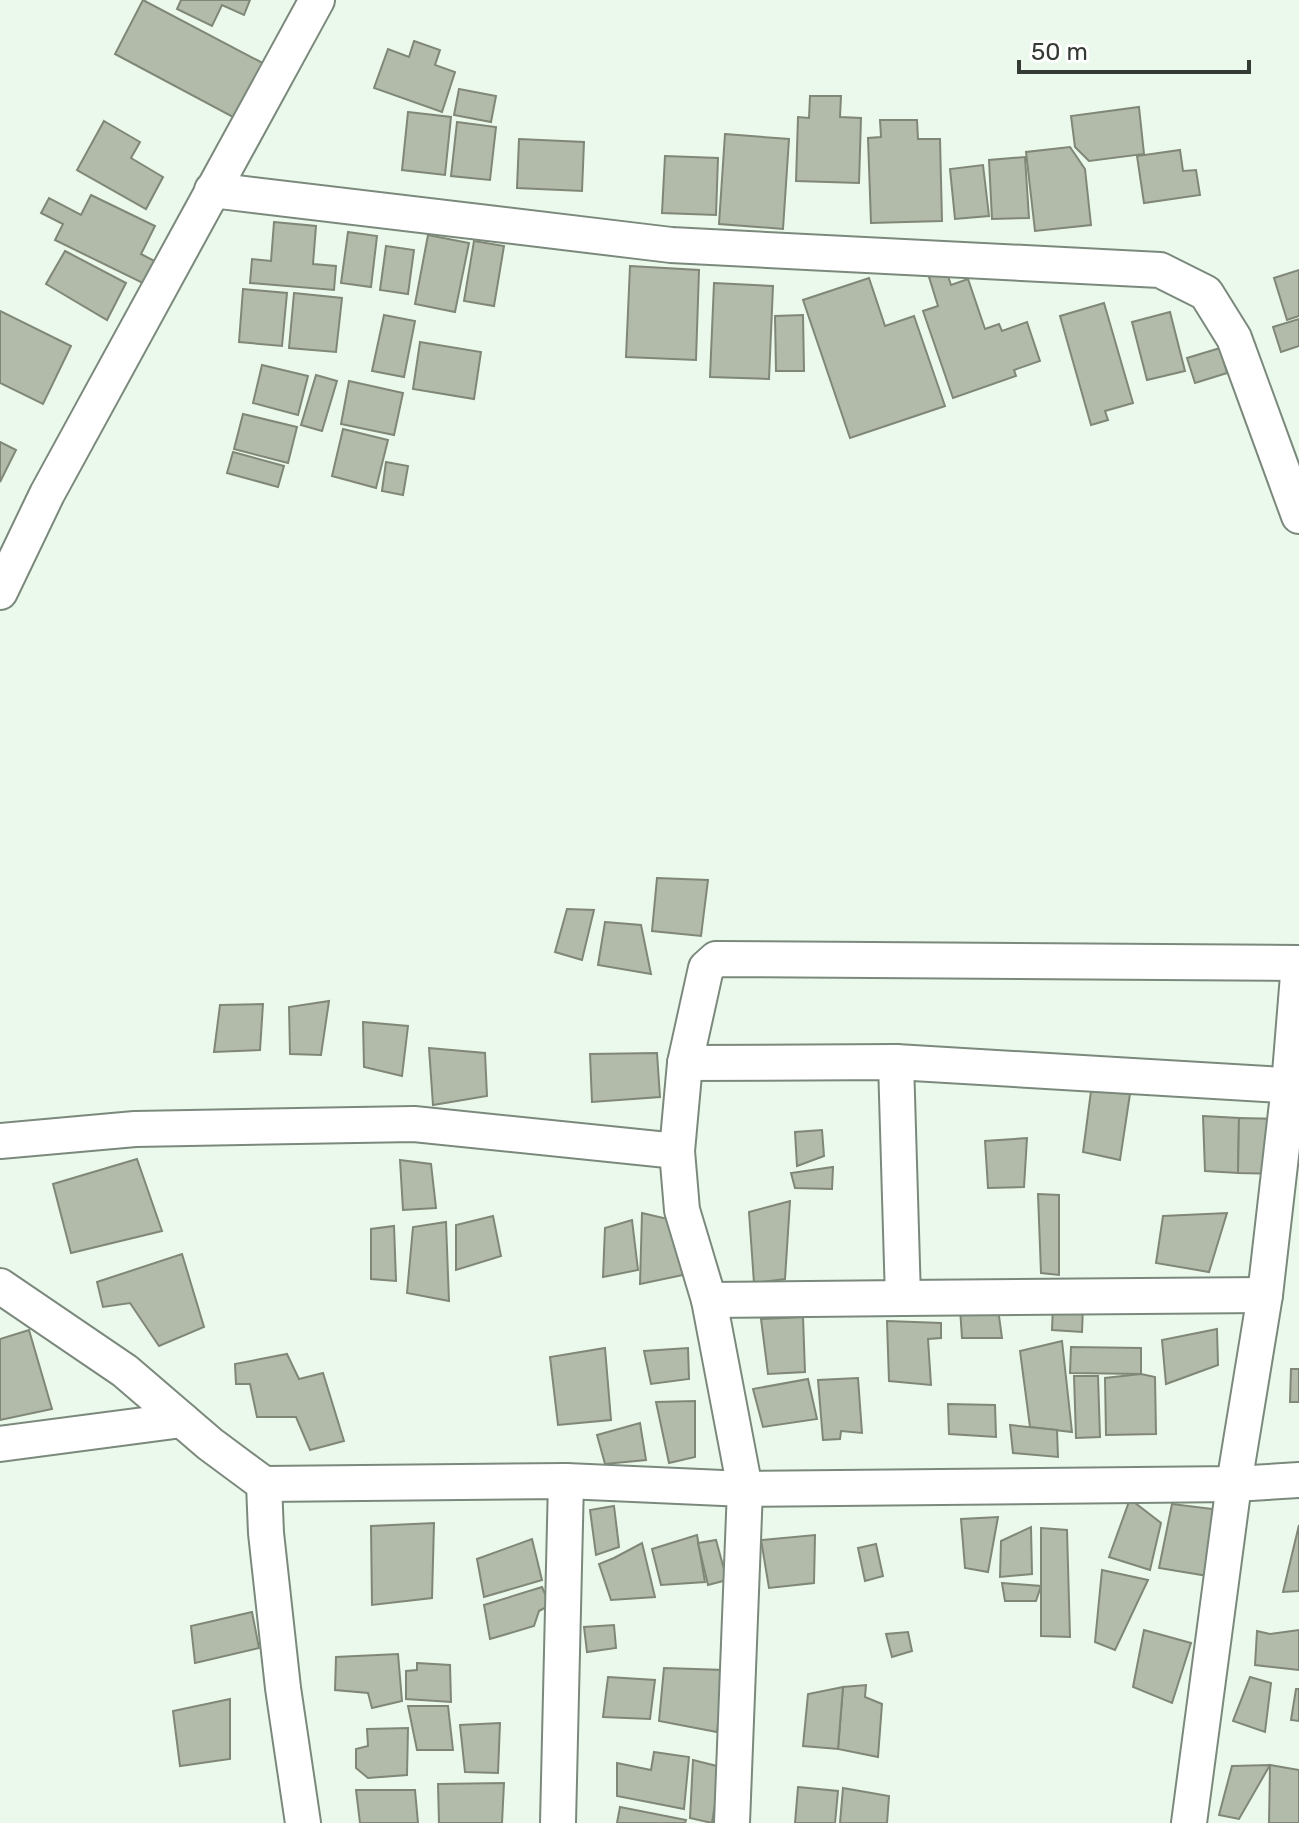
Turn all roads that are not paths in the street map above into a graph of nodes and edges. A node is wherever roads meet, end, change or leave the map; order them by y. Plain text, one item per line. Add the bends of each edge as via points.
1 (317, 0) edge
2 (212, 190) junction
3 (1299, 516) edge
4 (0, 592) edge
5 (1299, 963) edge
6 (896, 1062) junction
7 (685, 1063) junction
8 (1294, 1086) edge
9 (0, 1141) edge
10 (677, 1151) junction
11 (0, 1286) edge
12 (1265, 1295) junction
13 (903, 1298) junction
14 (709, 1300) junction
15 (182, 1420) junction
16 (0, 1444) edge
17 (1299, 1480) edge
18 (566, 1481) junction
19 (264, 1484) junction
20 (1234, 1484) junction
21 (745, 1489) junction
22 (303, 1823) edge
23 (558, 1823) edge
24 (732, 1823) edge
25 (1189, 1823) edge

1 - 2 street
2 - 3 street via 671,245 1160,270 1206,293 1234,338
2 - 4 street via 47,494
5 - 7 street via 716,959 706,968
5 - 8 street
6 - 7 street
6 - 8 street
6 - 13 street
7 - 10 street
8 - 12 street
9 - 10 street via 135,1129 414,1124
10 - 14 street via 682,1210
11 - 15 street via 125,1371
12 - 13 street
12 - 20 street
13 - 14 street
14 - 21 street
15 - 16 street
15 - 19 street
17 - 20 street
18 - 19 street
18 - 21 street
18 - 23 street
19 - 22 street via 283,1688
20 - 21 street
20 - 25 street
21 - 24 street

